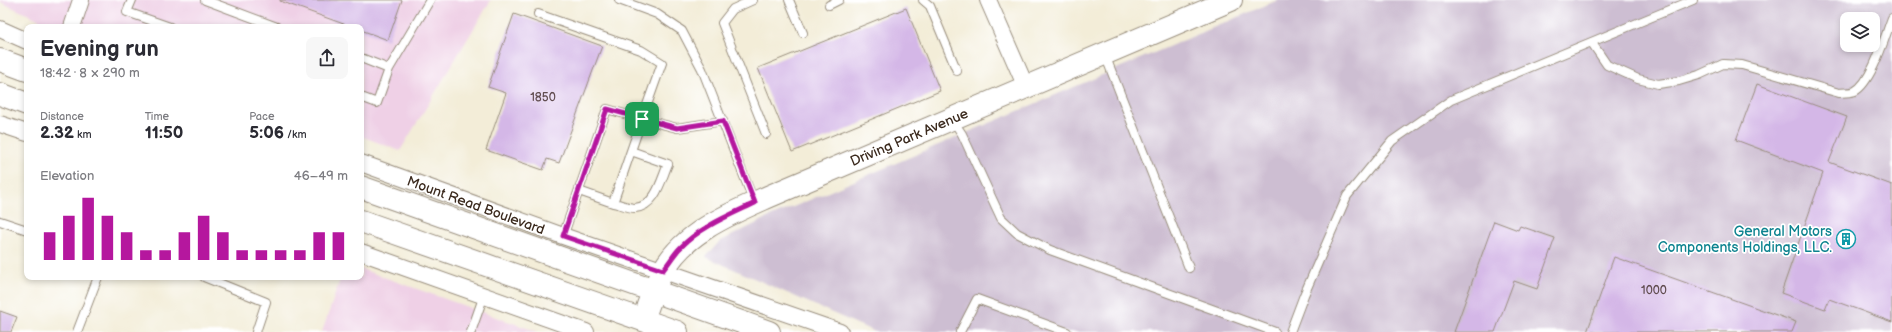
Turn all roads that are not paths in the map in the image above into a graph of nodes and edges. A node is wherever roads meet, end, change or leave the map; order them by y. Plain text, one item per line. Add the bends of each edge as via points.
1 (82, 0) edge
2 (132, 0) edge
3 (205, 0) edge
4 (430, 0) edge
5 (619, 0) edge
6 (753, 0) edge
7 (788, 0) edge
8 (838, 0) edge
9 (923, 0) edge
10 (988, 0) edge
11 (1231, 0) edge
12 (1693, 0) edge
13 (829, 5) dead end
14 (538, 14) dead end
15 (1892, 18) edge
16 (73, 24) edge
17 (161, 24) edge
18 (269, 24) edge
19 (0, 29) edge
20 (803, 32) dead end
21 (24, 40) edge
22 (1592, 42) junction
23 (1104, 54) junction
24 (364, 59) edge
25 (0, 60) edge
26 (24, 69) edge
27 (389, 69) junction
28 (957, 71) dead end
29 (1026, 87) junction
30 (0, 94) edge
31 (364, 98) edge
32 (24, 103) edge
33 (642, 119) junction
34 (952, 119) junction
35 (723, 121) junction
36 (0, 124) edge
37 (24, 132) edge
38 (766, 134) dead end
39 (631, 151) junction
40 (364, 164) edge
41 (364, 188) edge
42 (578, 191) junction
43 (613, 203) junction
44 (755, 203) junction
45 (0, 221) edge
46 (364, 222) edge
47 (24, 229) edge
48 (563, 236) junction
49 (364, 253) edge
50 (1189, 268) dead end
51 (663, 270) junction
52 (97, 280) edge
53 (211, 280) edge
54 (654, 290) junction
55 (484, 295) junction
56 (641, 326) edge
57 (77, 332) edge
58 (256, 332) edge
59 (471, 332) edge
60 (586, 332) edge
61 (677, 332) edge
62 (768, 332) edge
63 (840, 332) edge
64 (960, 332) edge
65 (1067, 332) edge
66 (1275, 332) edge
67 (1290, 332) edge

1 - 16 street
2 - 17 lane via 127,12
3 - 18 lane
4 - 27 lane
5 - 35 lane via 656,14 682,31 702,69
6 - 38 lane via 733,9 722,23
7 - 20 lane
8 - 13 lane
9 - 28 lane via 930,6
10 - 29 street
11 - 23 main road, Driving Park Avenue
12 - 22 lane
14 - 33 lane via 640,50 662,63
15 - 22 lane via 1869,75 1854,92 1839,93 1742,65 1723,64 1699,75 1658,84 1638,79 1607,65
19 - 21 street
22 - 67 lane via 1451,100 1392,141 1347,196
23 - 29 main road, Driving Park Avenue
23 - 50 lane
24 - 27 lane
25 - 26 main road
27 - 31 lane via 377,103
29 - 34 main road, Driving Park Avenue
30 - 32 main road
33 - 35 lane via 677,128
33 - 39 lane
33 - 42 lane via 607,109
34 - 44 main road, Driving Park Avenue
34 - 66 lane via 962,134 1001,218 1017,233 1050,250
35 - 44 lane
36 - 37 street
39 - 43 lane
39 - 43 lane via 668,164 652,200 634,208
40 - 48 street, Mount Read Boulevard
41 - 54 main road, Mount Read Boulevard
42 - 43 lane
42 - 48 lane
44 - 51 main road, Driving Park Avenue via 694,236 681,247
45 - 47 lane
46 - 56 main road
48 - 51 street, Mount Read Boulevard
49 - 55 street
51 - 54 main road, Driving Park Avenue
51 - 63 street, Mount Read Boulevard
52 - 57 lane
53 - 58 lane via 266,302
54 - 56 main road, Driving Park Avenue
54 - 62 main road, Mount Read Boulevard
55 - 59 lane
55 - 60 street
56 - 61 main road
64 - 65 lane via 977,299

